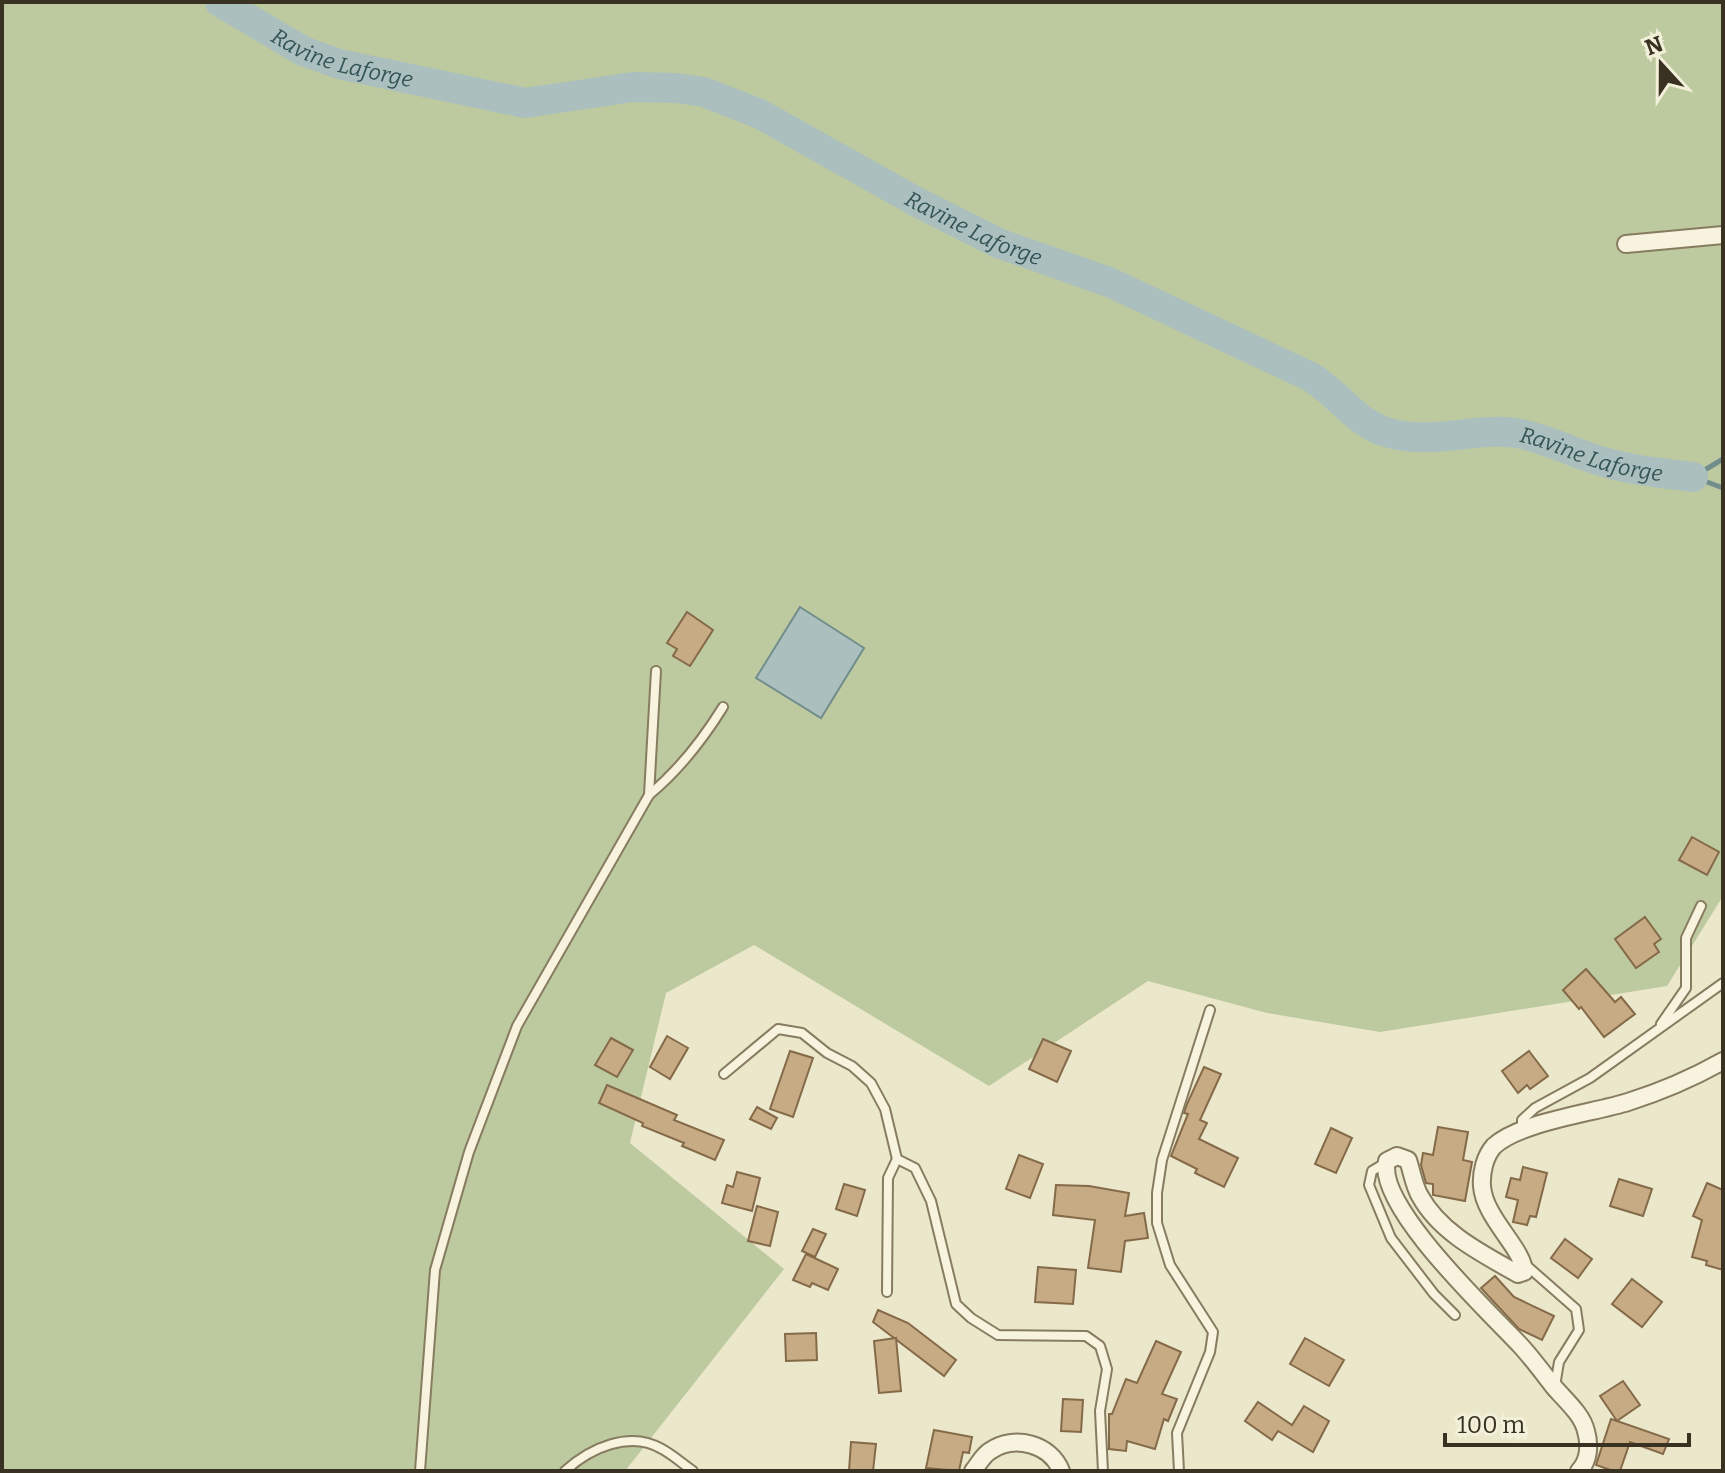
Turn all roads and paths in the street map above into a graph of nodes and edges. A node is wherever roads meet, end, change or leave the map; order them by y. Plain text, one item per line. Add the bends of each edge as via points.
1 (1723, 235) edge
2 (1626, 244) dead end
3 (656, 671) dead end
4 (723, 707) dead end
5 (649, 795) junction
6 (1701, 906) dead end
7 (1723, 983) edge
8 (1210, 1010) dead end
9 (1655, 1031) junction
10 (1723, 1061) edge
11 (724, 1074) dead end
12 (1522, 1130) junction
13 (897, 1159) junction
14 (1387, 1161) junction
15 (1524, 1263) junction
16 (887, 1292) dead end
17 (1455, 1315) dead end
18 (1554, 1387) junction
19 (420, 1471) edge
20 (565, 1471) edge
21 (693, 1471) edge
22 (973, 1471) edge
23 (1061, 1471) edge
24 (1103, 1471) edge
25 (1179, 1471) edge
26 (1579, 1471) edge

1 - 2 street
3 - 5 lane
4 - 5 lane via 684,762
5 - 19 lane via 517,1026 469,1152 435,1270
6 - 9 lane via 1686,938 1686,988
7 - 9 lane
8 - 25 lane via 1162,1160 1157,1193 1157,1223 1170,1265 1213,1332 1177,1433
9 - 12 lane via 1590,1078 1535,1108 1522,1120
10 - 12 street via 1686,1082
11 - 13 lane via 778,1029 802,1033 871,1083 885,1109
12 - 15 street via 1494,1147 1484,1163 1481,1188 1495,1224
13 - 16 lane via 888,1178
13 - 24 lane via 915,1168 931,1201 956,1304 971,1318 998,1335 1086,1336 1100,1346 1107,1369 1100,1411
14 - 15 street via 1397,1156 1408,1160 1418,1195 1482,1255 1518,1274 1524,1272
14 - 17 lane via 1372,1171 1369,1185 1391,1238
14 - 18 street via 1385,1170 1399,1207 1427,1245
15 - 18 lane via 1576,1309 1579,1330 1559,1362
18 - 26 street via 1586,1429 1588,1452
20 - 21 lane via 599,1448 630,1440 661,1448
22 - 23 street via 989,1451 1014,1441 1042,1448

